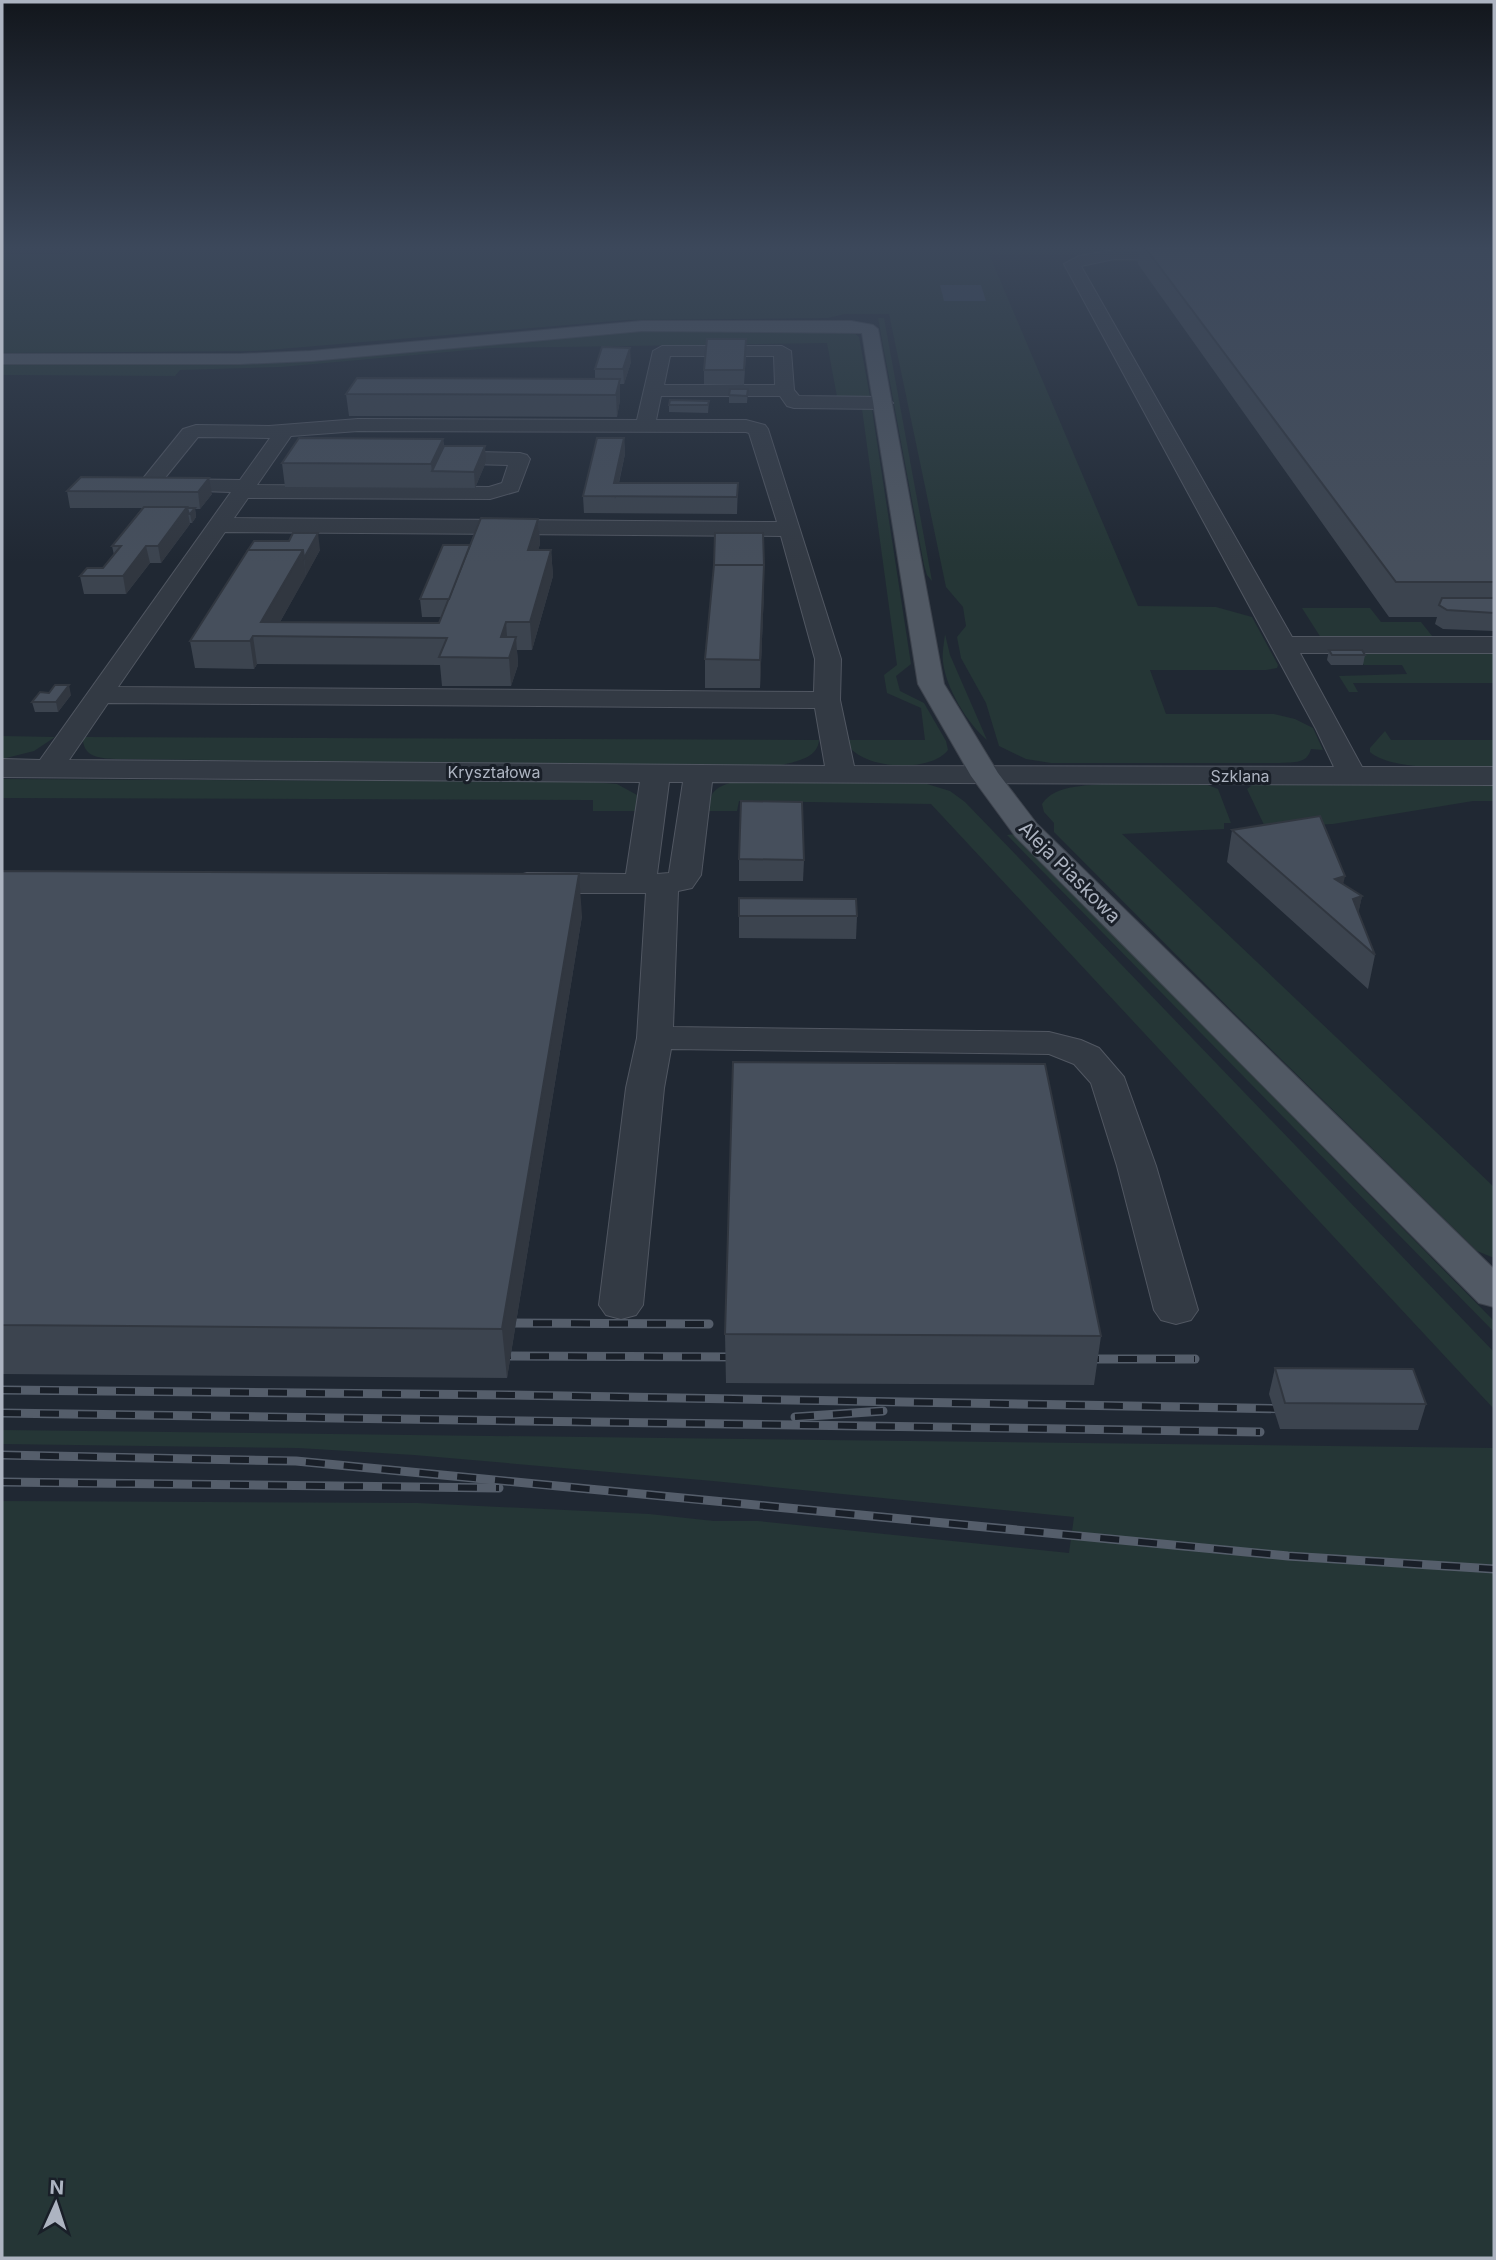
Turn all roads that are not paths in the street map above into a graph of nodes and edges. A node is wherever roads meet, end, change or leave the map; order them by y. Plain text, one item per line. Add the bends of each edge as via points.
1 (358, 351) edge
2 (662, 351) edge
3 (779, 351) edge
4 (875, 351) edge
5 (1120, 351) edge
6 (2, 359) edge
7 (653, 390) junction
8 (785, 391) junction
9 (884, 403) junction
10 (803, 404) junction
11 (645, 426) junction
12 (752, 427) junction
13 (285, 430) junction
14 (248, 432) junction
15 (268, 457) junction
16 (295, 457) edge
17 (414, 457) edge
18 (209, 486) junction
19 (245, 489) junction
20 (217, 525) junction
21 (790, 528) junction
22 (1283, 645) junction
23 (1494, 645) edge
24 (99, 695) junction
25 (827, 700) junction
26 (2, 768) edge
27 (48, 769) junction
28 (656, 773) junction
29 (841, 773) junction
30 (699, 774) junction
31 (985, 776) junction
32 (1352, 776) junction
33 (1494, 776) edge
34 (501, 883) edge
35 (651, 884) junction
36 (655, 1038) junction
37 (1490, 1284) edge
38 (621, 1305) dead end
39 (1176, 1310) dead end

1 - 6 main road, Aleja Piaskowa via 179,360
2 - 7 street
3 - 8 street via 784,353
4 - 9 main road, Aleja Piaskowa
5 - 22 street
7 - 8 street
7 - 11 street
8 - 10 street via 794,402
9 - 10 street
9 - 31 main road, Aleja Piaskowa via 931,684
10 - 12 street
11 - 12 street
11 - 13 street via 351,425
12 - 21 street via 762,433
13 - 14 street
13 - 15 street
14 - 18 street
14 - 18 street via 191,432 148,485
15 - 16 street
15 - 19 street
17 - 19 street via 520,459 511,487 490,493
18 - 19 street
19 - 20 street
20 - 21 street
20 - 24 street
21 - 25 street via 828,659
22 - 23 street
22 - 32 street
24 - 25 street
24 - 27 street
25 - 29 street
26 - 27 street, Kryształowa
27 - 28 street, Kryształowa
28 - 30 street, Kryształowa
28 - 35 street
29 - 30 street, Kryształowa
29 - 31 street, Kryształowa
30 - 35 street via 685,875 681,881
31 - 32 street, Szklana
31 - 37 main road, Aleja Piaskowa via 1026,830
32 - 33 street, Szklana
34 - 35 street
35 - 36 street
36 - 38 street via 645,1088
36 - 39 street via 1049,1043 1080,1052 1108,1079

